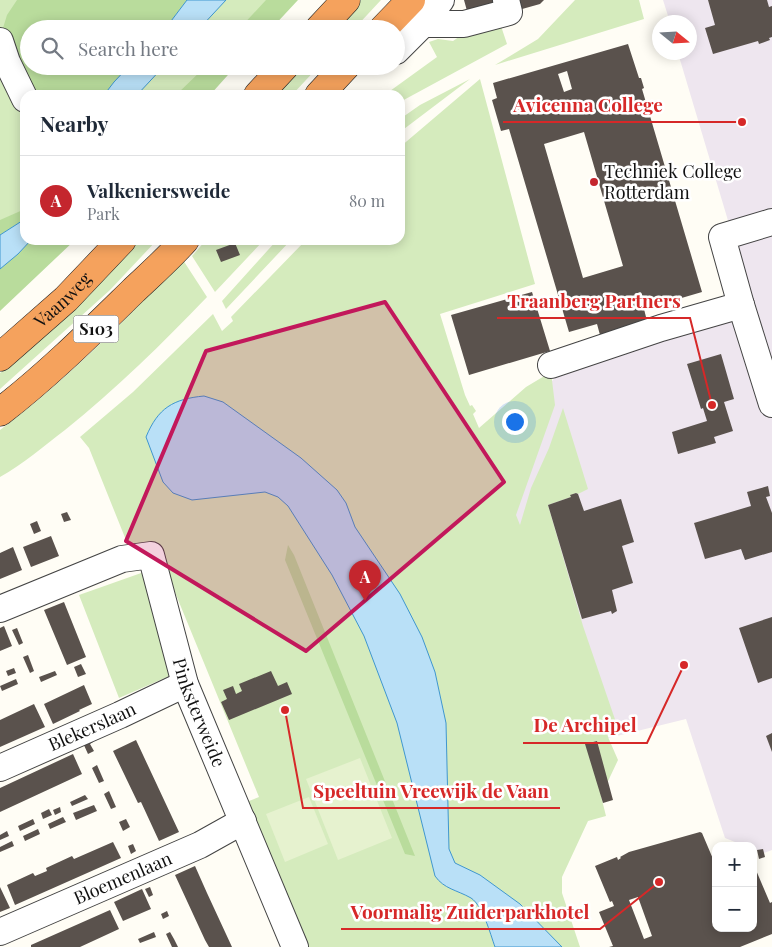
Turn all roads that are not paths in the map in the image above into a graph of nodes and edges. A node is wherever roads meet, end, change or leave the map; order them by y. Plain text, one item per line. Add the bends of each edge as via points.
1 (346, 0) edge
2 (441, 0) edge
3 (489, 0) edge
4 (506, 0) edge
5 (417, 12) edge
6 (328, 20) edge
7 (401, 20) edge
8 (405, 34) edge
9 (0, 41) edge
10 (277, 75) edge
11 (338, 75) edge
12 (20, 90) edge
13 (263, 90) edge
14 (324, 90) edge
15 (772, 222) edge
16 (117, 245) edge
17 (181, 245) edge
18 (740, 305) junction
19 (0, 357) edge
20 (551, 365) dead end
21 (772, 404) edge
22 (0, 412) edge
23 (0, 609) edge
24 (185, 684) junction
25 (0, 768) edge
26 (243, 821) junction
27 (0, 932) edge
28 (295, 947) edge

1 - 6 highway
2 - 5 street
3 - 5 street
4 - 5 street via 509,12 464,24
5 - 7 highway
5 - 8 street
9 - 12 street
10 - 13 highway
11 - 14 highway
15 - 18 street via 722,237
16 - 19 highway, Vaanweg / S103 via 66,299
17 - 22 highway, S103 via 90,335
18 - 20 street
18 - 21 street
23 - 24 street, Pinksterweide via 122,559 151,555
24 - 25 street, Blekerslaan
24 - 26 street, Pinksterweide
26 - 27 street, Bloemenlaan via 200,845
26 - 28 street, Pinksterweide

